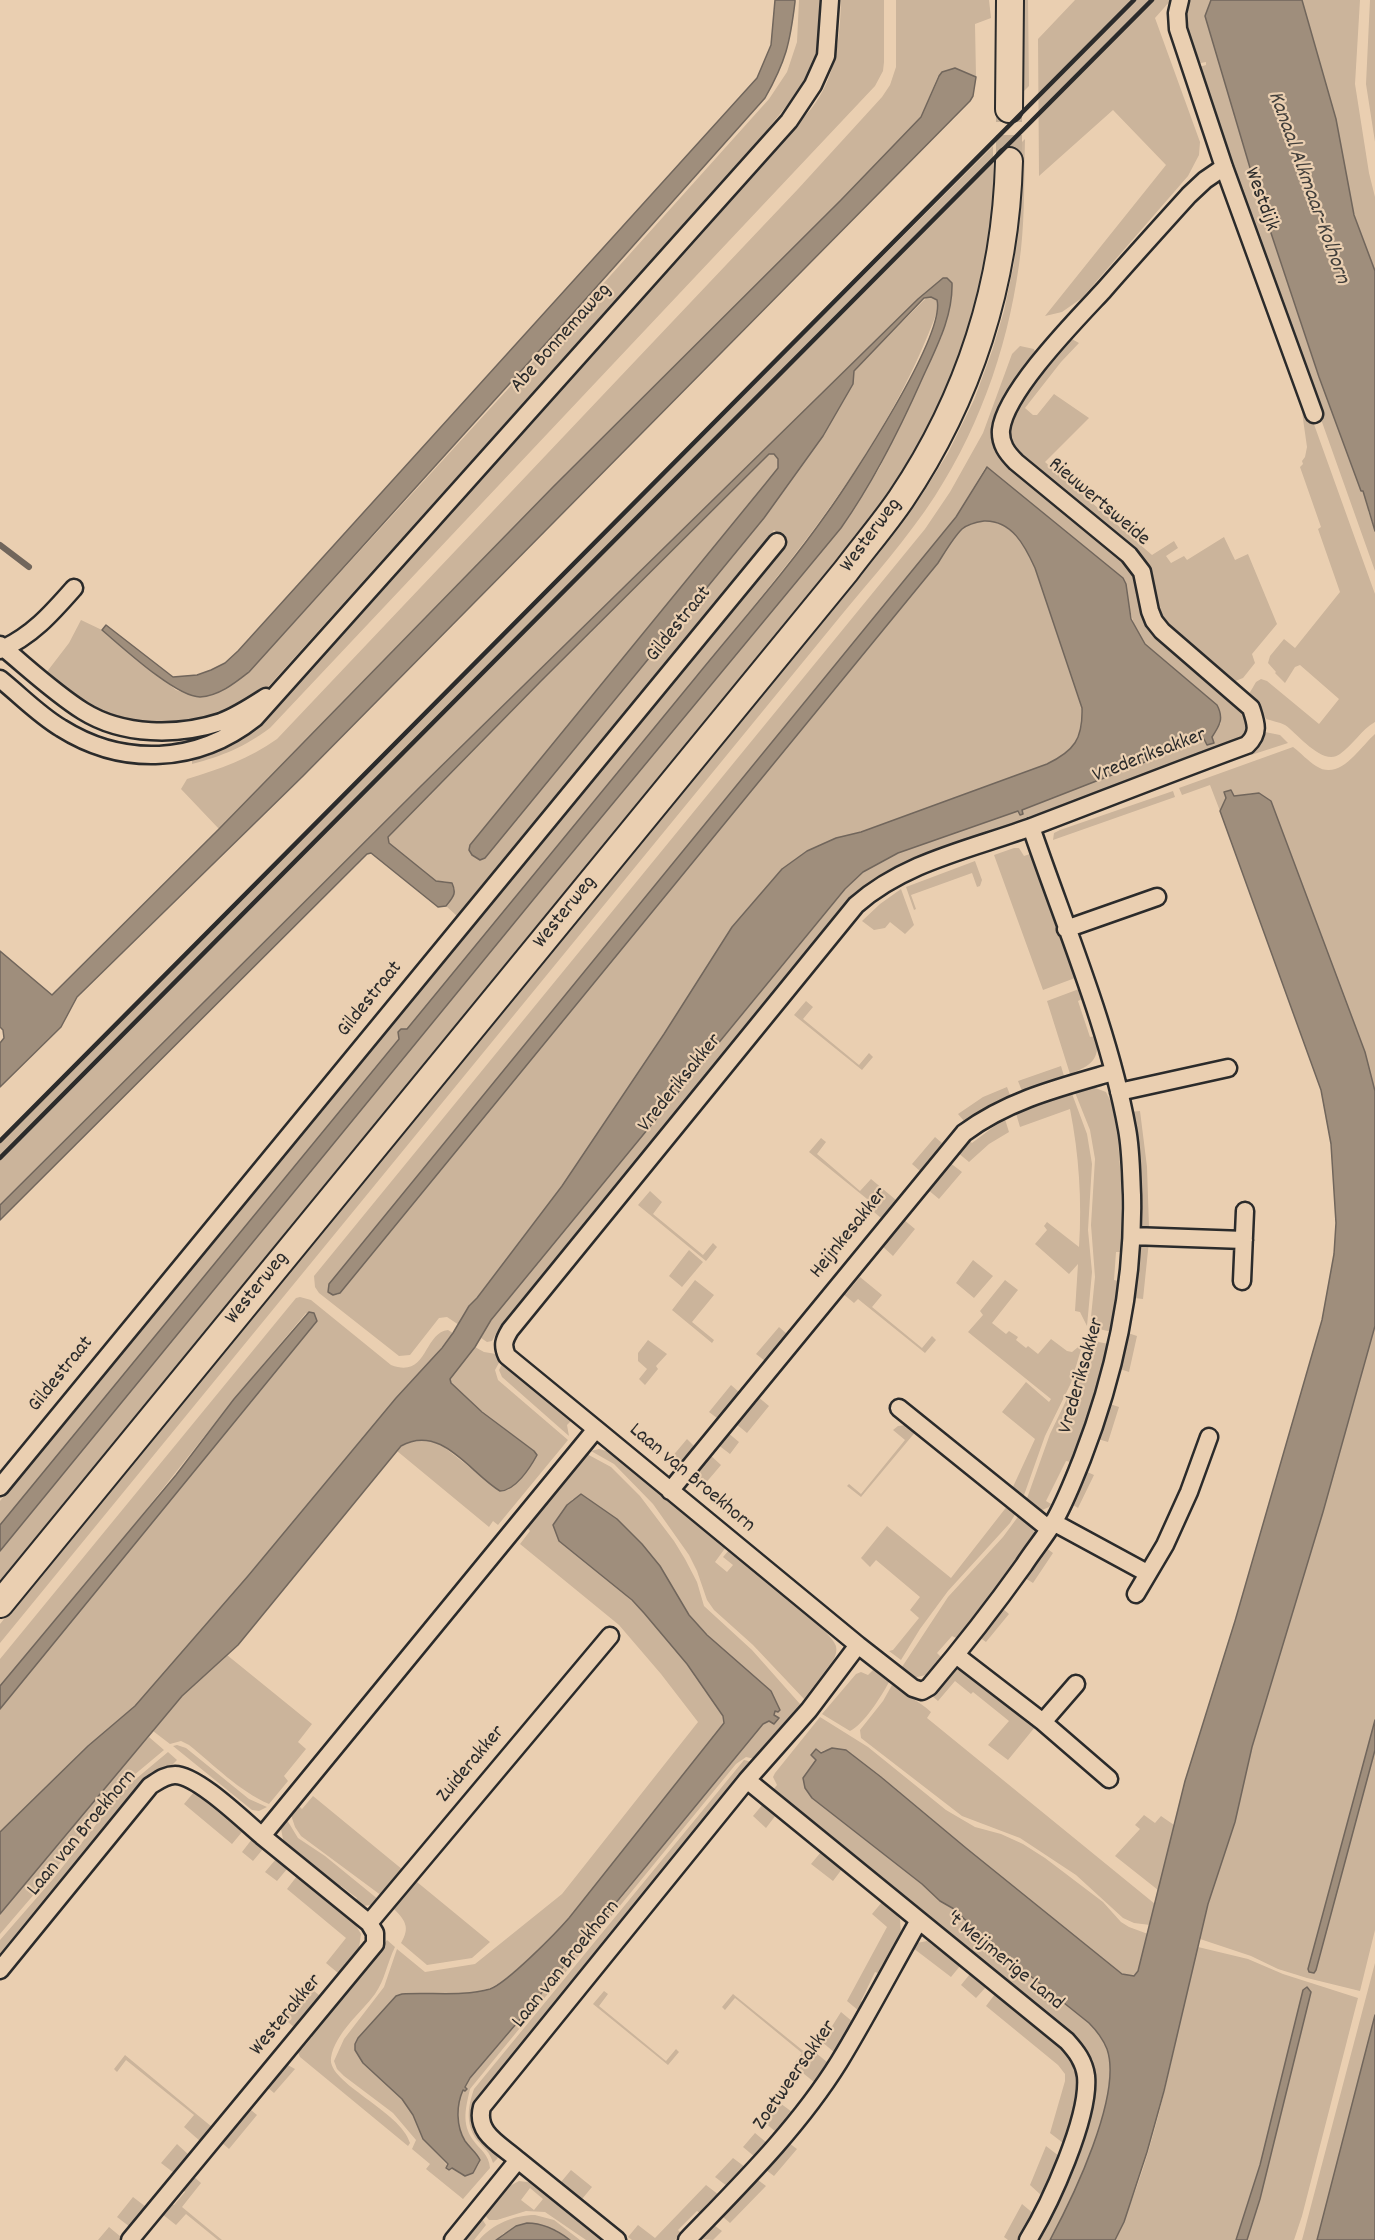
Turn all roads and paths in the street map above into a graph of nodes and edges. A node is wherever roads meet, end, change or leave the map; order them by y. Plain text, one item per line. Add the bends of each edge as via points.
1 (830, 0) edge
2 (999, 0) edge
3 (1010, 0) edge
4 (1180, 0) edge
5 (1009, 78) junction
6 (1009, 109) tunnel mouth
7 (1009, 161) tunnel mouth
8 (1224, 167) junction
9 (1314, 414) dead end
10 (777, 542) dead end
11 (74, 588) dead end
12 (1, 647) edge
13 (0, 679) edge
14 (282, 687) junction
15 (1251, 708) joint
16 (1031, 827) junction
17 (1157, 897) dead end
18 (1066, 929) junction
19 (1228, 1068) dead end
20 (1113, 1072) junction
21 (1119, 1092) junction
22 (1245, 1211) dead end
23 (1132, 1236) junction
24 (1244, 1240) junction
25 (1242, 1281) dead end
26 (899, 1408) dead end
27 (596, 1429) junction
28 (1209, 1437) dead end
29 (0, 1487) edge
30 (670, 1491) junction
31 (1051, 1526) junction
32 (1147, 1573) junction
33 (1136, 1594) dead end
34 (0, 1604) edge
35 (610, 1636) dead end
36 (858, 1645) junction
37 (956, 1655) junction
38 (1076, 1684) dead end
39 (1043, 1722) junction
40 (1109, 1779) dead end
41 (747, 1780) junction
42 (262, 1836) junction
43 (918, 1922) junction
44 (369, 1923) junction
45 (0, 1970) edge
46 (518, 2160) junction
47 (130, 2240) edge
48 (453, 2240) edge
49 (617, 2240) edge
50 (687, 2240) edge
51 (1028, 2240) edge

1 - 14 street, Abe Bonnemaweg via 826,56 813,85 789,121
2 - 5 main road
3 - 5 main road
4 - 8 street, Westdijk via 1178,29
5 - 6 main road
7 - 34 main road, Westerweg via 1000,252 985,326 952,406 902,497 838,581
8 - 9 street, Westdijk
8 - 15 street, Rieuwertsweide via 1189,195 1052,347 1004,416 1001,440 1016,462 1129,555 1142,572 1150,611 1161,632
10 - 29 street, Gildestraat
11 - 12 street via 43,623 24,638
12 - 14 street, Abe Bonnemaweg via 84,712 132,729 164,732 224,721
13 - 14 street, Abe Bonnemaweg via 58,727 79,739 106,749 159,755 211,745 238,732
15 - 16 street, Vrederiksakker via 1257,731 1247,745
16 - 18 street, Vrederiksakker
16 - 27 street, Vrederiksakker via 929,861 875,889 856,905 510,1330 503,1346 507,1356
17 - 18 street
18 - 20 street, Vrederiksakker
19 - 21 street
20 - 21 street, Vrederiksakker
20 - 30 street, Heijnkesakker via 1013,1104 964,1133
21 - 23 street, Vrederiksakker via 1127,1132
22 - 24 street
23 - 24 street
23 - 31 street, Vrederiksakker via 1117,1349 1096,1423
24 - 25 street
26 - 31 street
27 - 30 street, Laan van Broekhorn
27 - 42 street, Laan van Broekhorn
28 - 32 street via 1165,1545
30 - 36 street, Laan van Broekhorn
31 - 32 street
31 - 37 street, Vrederiksakker
32 - 33 street
35 - 44 street, Zuiderakker
36 - 37 street, Vrederiksakker via 922,1691
36 - 41 street, Laan van Broekhorn via 809,1710
37 - 39 street
38 - 39 street
39 - 40 street
41 - 43 street, 't Meijmerige Land
41 - 46 street, Laan van Broekhorn via 482,2107 482,2129
42 - 44 street
42 - 45 street, Laan van Broekhorn via 196,1782 175,1775 162,1778 150,1786
43 - 50 street, Zoetweersakker via 838,2062 802,2113 755,2170
43 - 51 street, 't Meijmerige Land via 1067,2041 1081,2059 1086,2090 1081,2112 1058,2182
44 - 47 street, Westerakker via 375,1933 375,1944
46 - 48 street
46 - 49 street

